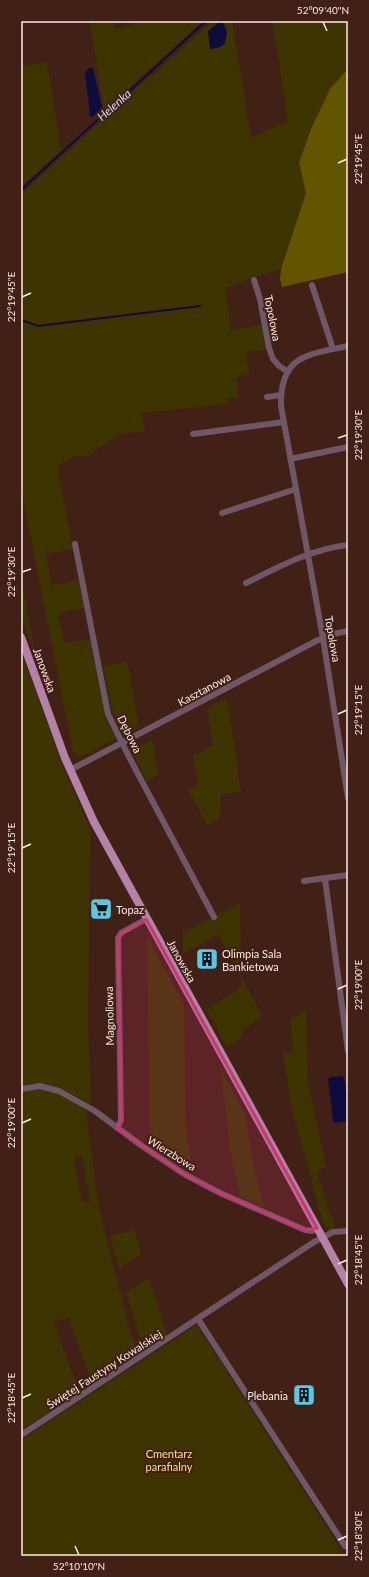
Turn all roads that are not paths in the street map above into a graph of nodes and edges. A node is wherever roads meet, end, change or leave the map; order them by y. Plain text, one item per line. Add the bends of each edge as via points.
1 (254, 280) dead end
2 (312, 285) dead end
3 (348, 346) edge
4 (333, 349) junction
5 (287, 371) junction
6 (280, 395) junction
7 (268, 396) dead end
8 (284, 422) junction
9 (193, 434) dead end
10 (348, 447) edge
11 (290, 459) junction
12 (296, 490) junction
13 (222, 513) dead end
14 (75, 544) dead end
15 (348, 545) edge
16 (307, 554) junction
17 (246, 582) dead end
18 (348, 631) edge
19 (21, 637) edge
20 (323, 638) junction
21 (123, 743) junction
22 (70, 770) junction
23 (348, 798) edge
24 (348, 876) edge
25 (325, 879) junction
26 (304, 881) dead end
27 (214, 917) dead end
28 (146, 919) junction
29 (348, 1051) edge
30 (21, 1090) edge
31 (117, 1128) junction
32 (317, 1228) junction
33 (348, 1231) edge
34 (323, 1238) junction
35 (348, 1284) edge
36 (198, 1319) junction
37 (21, 1435) edge
38 (347, 1545) edge

1 - 5 street, Topolowa via 271,354 279,366
2 - 4 street
3 - 4 street
4 - 5 street via 312,353
5 - 6 street, Topolowa
6 - 7 street
6 - 8 street, Topolowa
8 - 9 street
8 - 11 street, Topolowa
10 - 11 street
11 - 12 street, Topolowa
12 - 13 street
12 - 16 street, Topolowa
14 - 21 street, Dębowa via 108,714
15 - 16 street
16 - 17 street
16 - 20 street, Topolowa
18 - 20 street, Kasztanowa
19 - 22 main road, Janowska
20 - 21 street, Kasztanowa
20 - 23 street, Topolowa
21 - 22 street, Kasztanowa
21 - 27 street, Dębowa
22 - 28 main road, Janowska via 94,822
24 - 25 street
25 - 26 street
25 - 29 street
28 - 31 street, Magnoliowa via 121,933 118,938 121,1120
28 - 32 main road, Janowska
30 - 31 street, Wierzbowa via 40,1086 59,1091 88,1106
31 - 32 street, Wierzbowa via 184,1174 220,1193 305,1230 312,1231
32 - 34 main road, Janowska
33 - 34 street, Świętej Faustyny Kowalskiej via 334,1232
34 - 35 main road, Janowska
34 - 36 street, Świętej Faustyny Kowalskiej
36 - 37 street, Świętej Faustyny Kowalskiej
36 - 38 street

